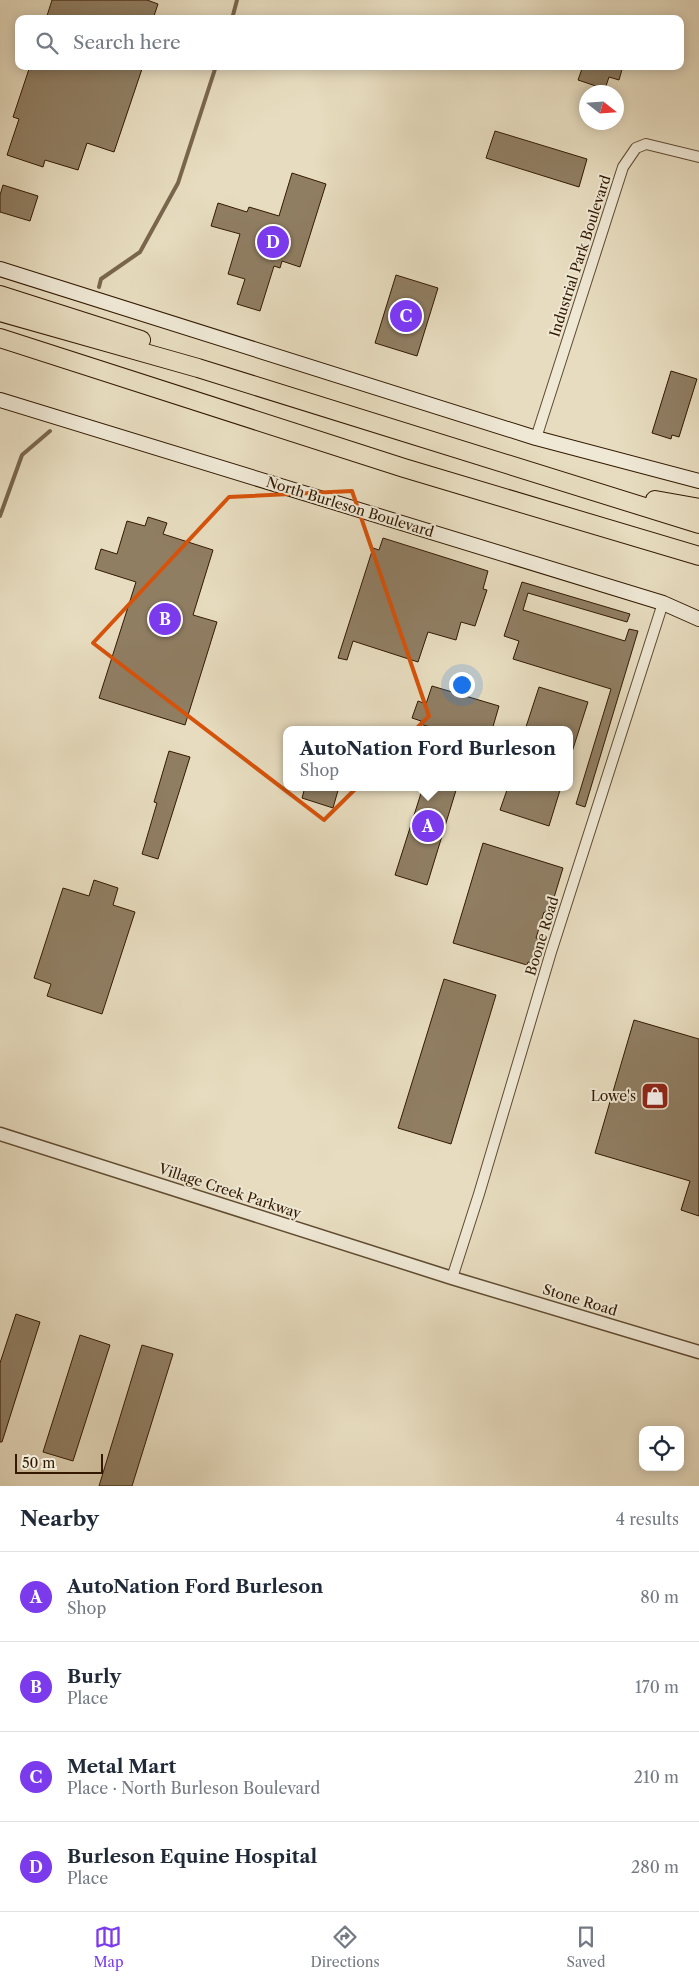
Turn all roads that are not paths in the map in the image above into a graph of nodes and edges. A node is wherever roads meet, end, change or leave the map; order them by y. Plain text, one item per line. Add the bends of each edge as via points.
1 (699, 157) edge
2 (0, 269) edge
3 (0, 295) edge
4 (0, 312) edge
5 (0, 338) edge
6 (0, 351) edge
7 (198, 368) junction
8 (0, 400) edge
9 (190, 400) junction
10 (536, 438) junction
11 (699, 481) edge
12 (581, 486) junction
13 (699, 508) edge
14 (699, 524) edge
15 (699, 556) edge
16 (663, 603) junction
17 (699, 619) edge
18 (0, 1134) edge
19 (452, 1278) junction
20 (699, 1352) edge

1 - 10 street, Industrial Park Boulevard via 646,144 636,148 623,167
2 - 10 main road
3 - 7 highway via 187,355
4 - 7 highway
5 - 9 highway
6 - 9 highway via 107,384
7 - 12 highway
8 - 16 main road, North Burleson Boulevard
9 - 15 highway
10 - 11 main road
12 - 13 highway
12 - 14 highway
16 - 17 main road, North Burleson Boulevard
16 - 19 street, Boone Road via 550,952
18 - 19 street, Village Creek Parkway
19 - 20 street, Stone Road

